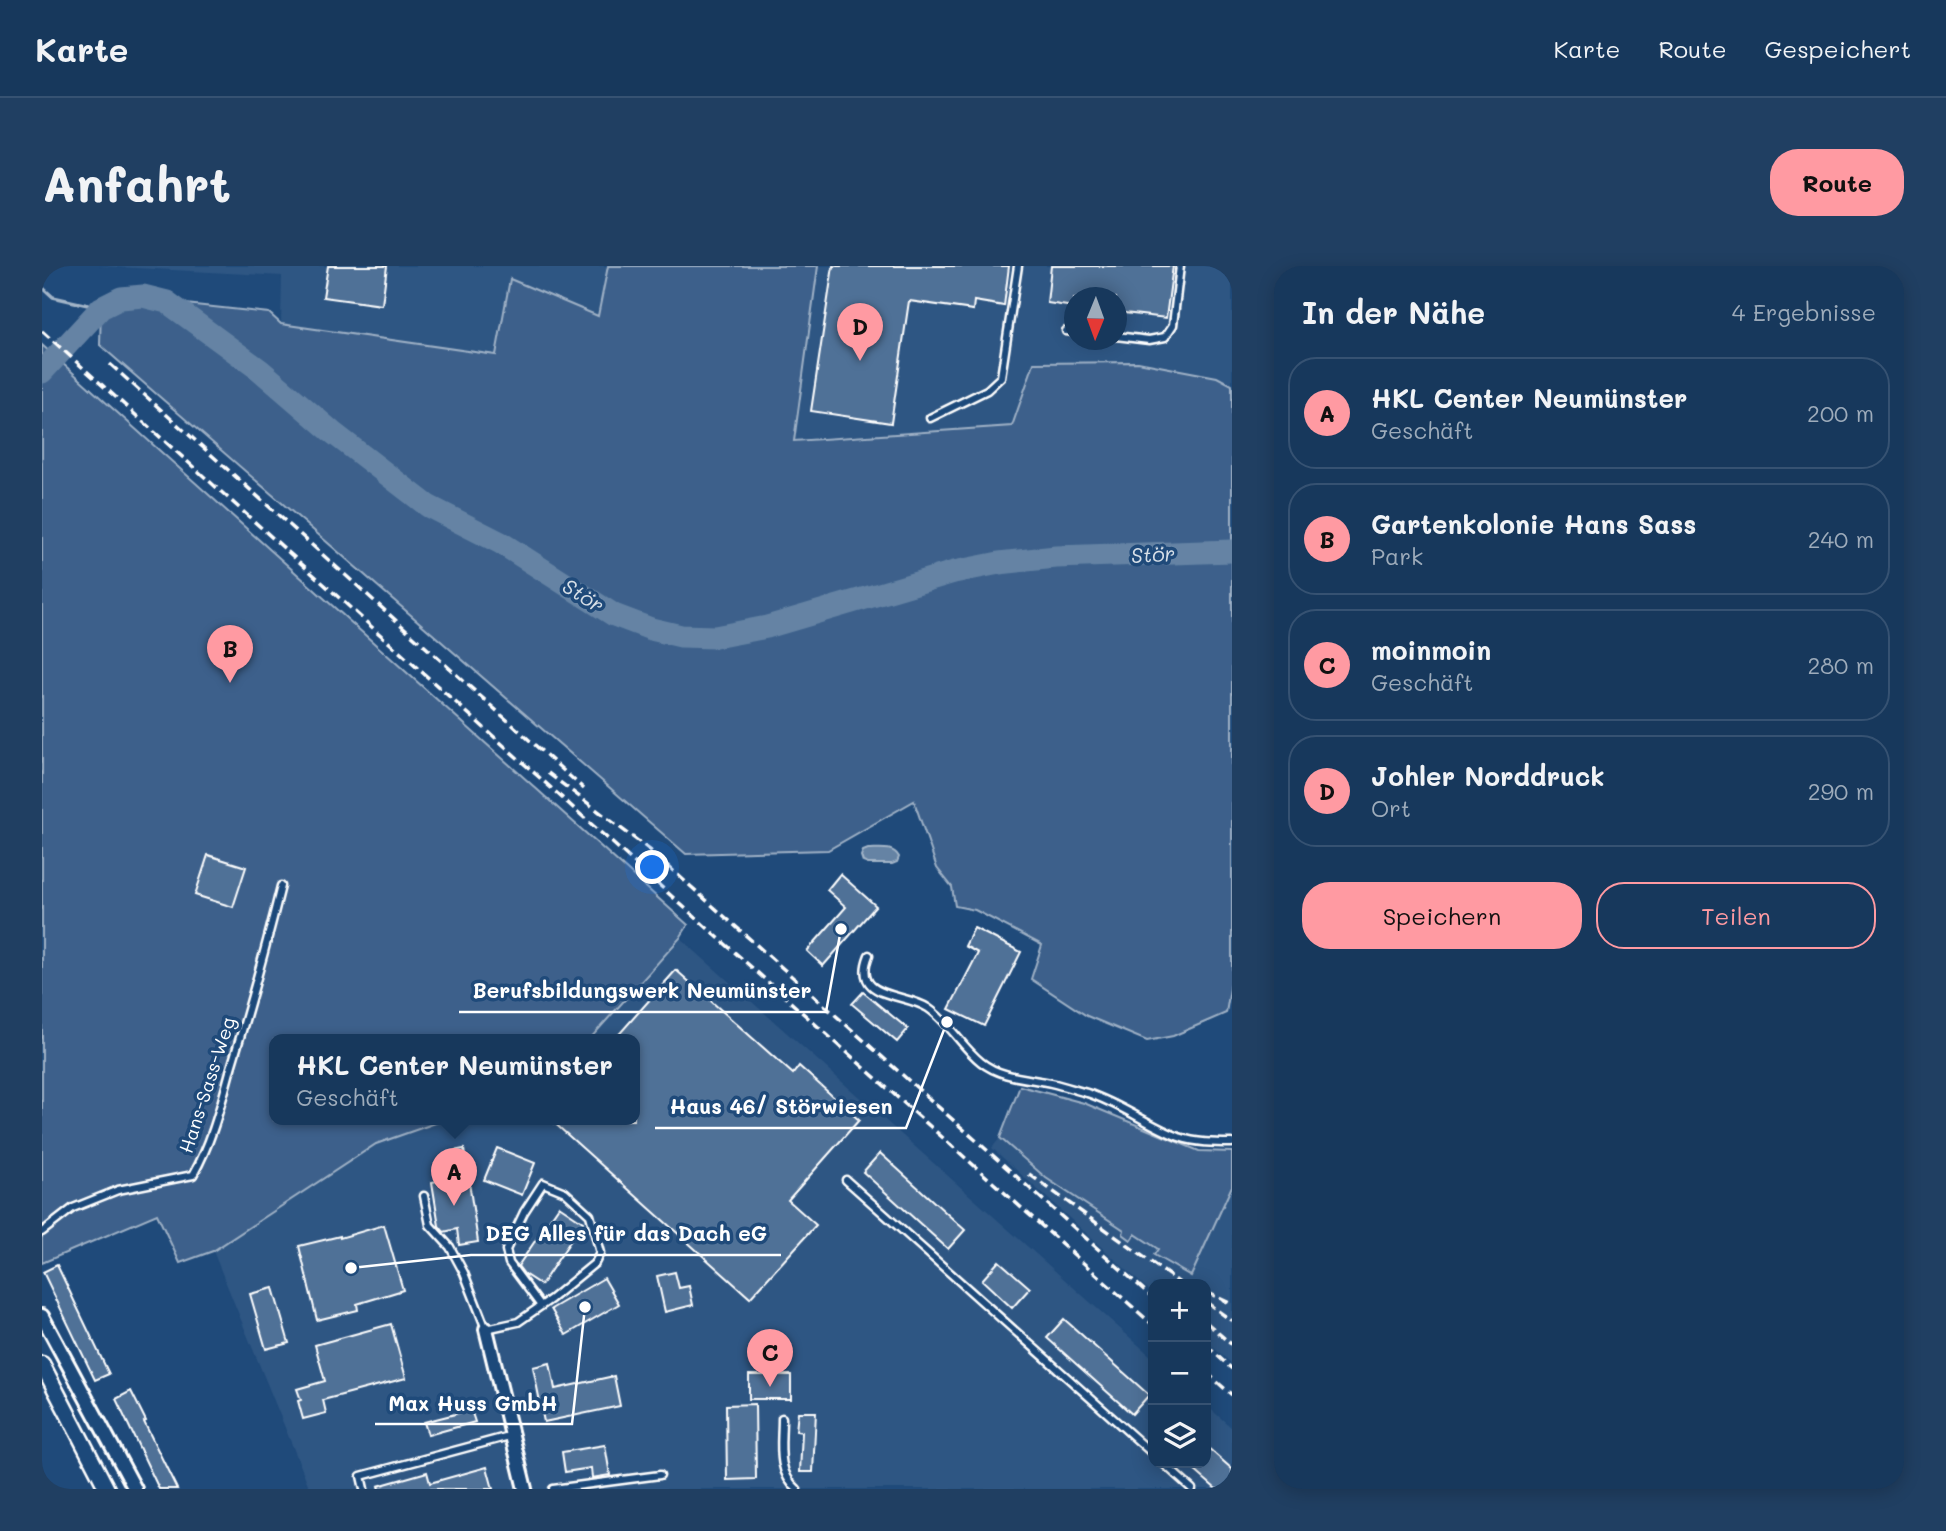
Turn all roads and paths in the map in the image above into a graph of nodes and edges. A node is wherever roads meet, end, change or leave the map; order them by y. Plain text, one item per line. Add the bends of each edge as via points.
1 (1018, 266) edge
2 (1180, 266) edge
3 (1127, 337) edge
4 (930, 418) dead end
5 (281, 886) dead end
6 (869, 955) dead end
7 (1232, 1143) edge
8 (846, 1180) dead end
9 (424, 1196) dead end
10 (42, 1232) edge
11 (541, 1306) junction
12 (42, 1316) edge
13 (486, 1329) junction
14 (42, 1364) edge
15 (782, 1418) dead end
16 (513, 1435) junction
17 (1148, 1450) edge
18 (1169, 1468) edge
19 (660, 1475) dead end
20 (107, 1489) edge
21 (135, 1489) edge
22 (364, 1489) edge
23 (525, 1489) edge
24 (553, 1489) edge
25 (797, 1489) edge
26 (1192, 1489) edge

1 - 4 lane via 1001,377 987,390
2 - 3 lane via 1173,325 1165,337
5 - 10 lane, Hans-Sass-Weg via 216,1119 193,1175 118,1190 73,1208
6 - 7 lane via 865,976 870,985 933,1011 981,1062 1004,1074 1090,1094 1179,1136 1203,1143
8 - 17 lane
9 - 13 lane via 430,1225 450,1247 464,1273
11 - 11 lane via 595,1263 600,1253 590,1215 565,1192 543,1183 506,1250 509,1263
11 - 13 lane via 519,1322
12 - 21 street
13 - 16 street
14 - 20 street
15 - 25 lane via 783,1473
16 - 22 lane via 361,1476
16 - 23 street
18 - 26 lane
19 - 24 lane

